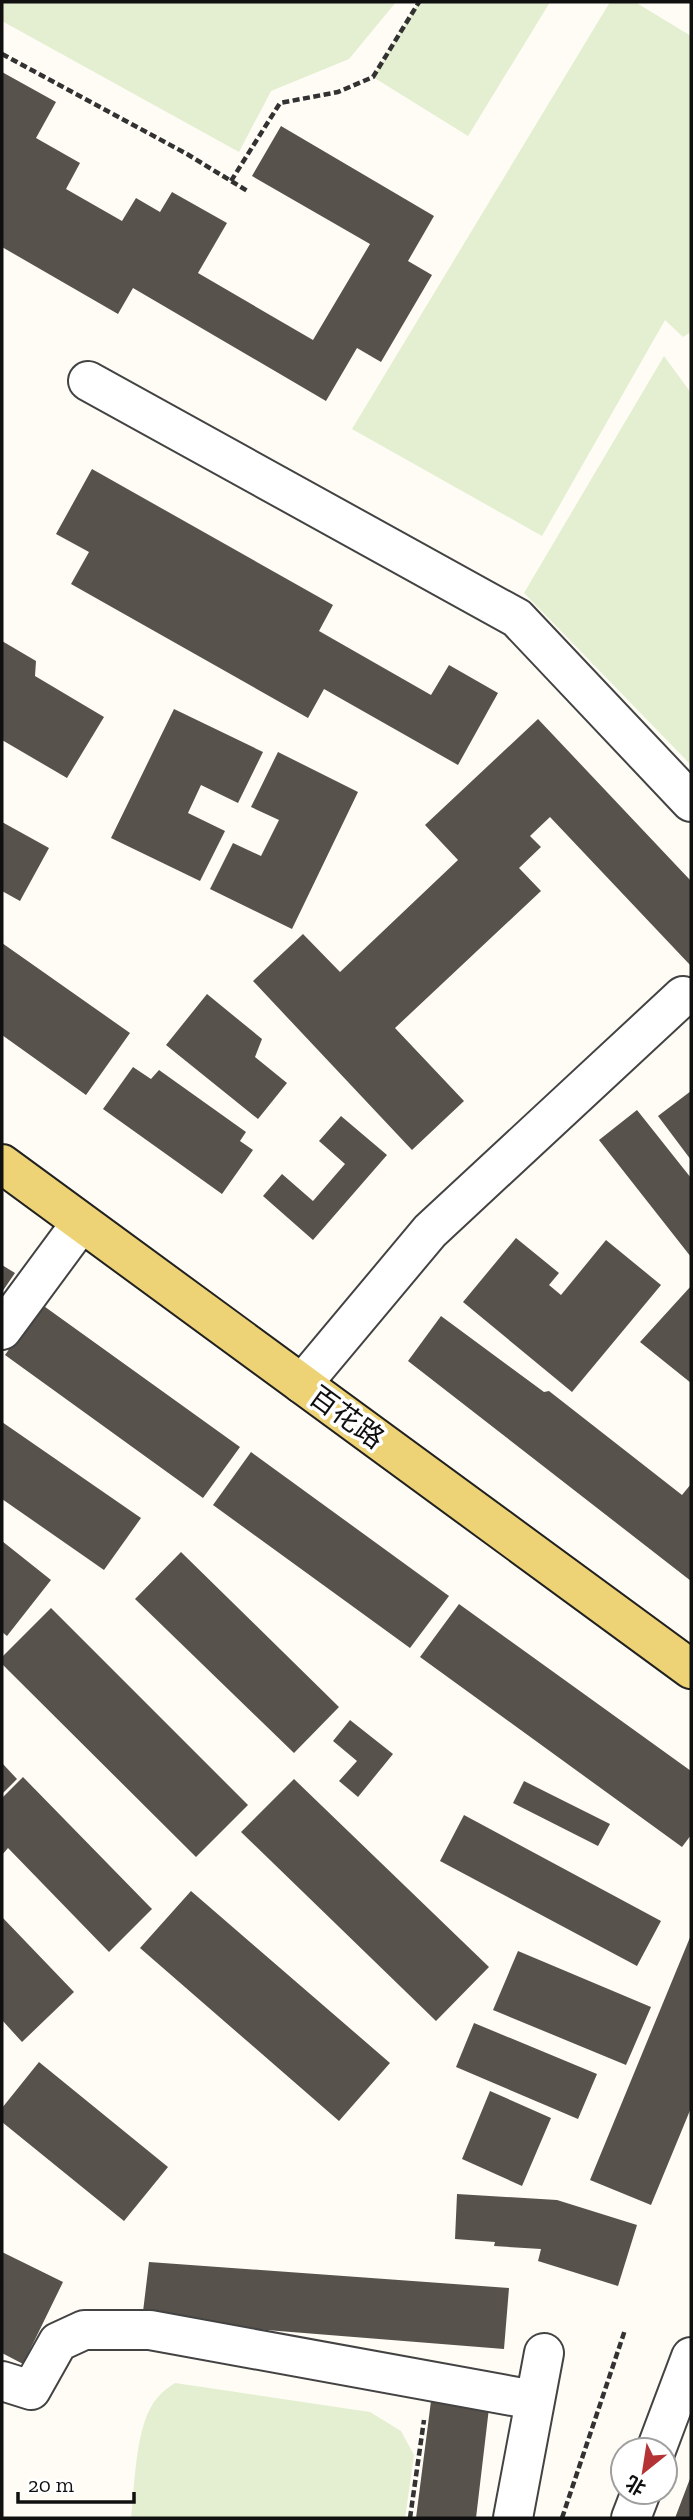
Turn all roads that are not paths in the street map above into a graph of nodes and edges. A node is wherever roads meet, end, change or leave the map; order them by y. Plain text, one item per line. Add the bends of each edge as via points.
1 (88, 381) dead end
2 (691, 802) edge
3 (682, 996) dead end
4 (2, 1164) edge
5 (81, 1223) junction
6 (2, 1330) edge
7 (302, 1384) junction
8 (691, 1669) edge
9 (544, 2353) dead end
10 (691, 2357) edge
11 (2, 2381) edge
12 (534, 2400) junction
13 (661, 2436) edge
14 (513, 2518) edge

1 - 2 street via 517,618
3 - 7 street via 430,1231
4 - 5 main road, 百花路
5 - 6 street
5 - 7 main road, 百花路
7 - 8 main road, 百花路
9 - 12 street
10 - 13 street
11 - 12 street via 32,2390 58,2342 84,2330 137,2330
12 - 14 street

